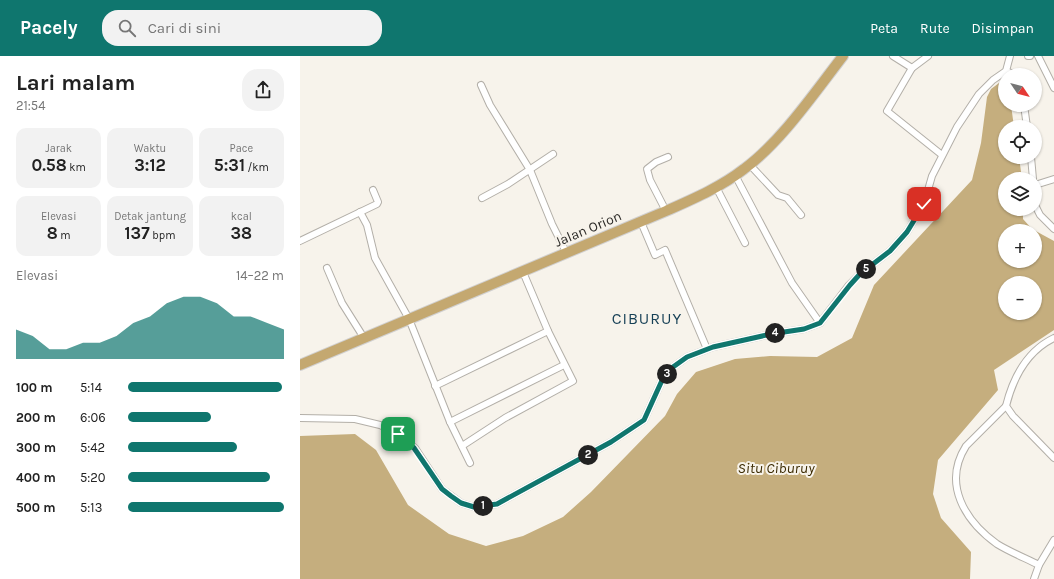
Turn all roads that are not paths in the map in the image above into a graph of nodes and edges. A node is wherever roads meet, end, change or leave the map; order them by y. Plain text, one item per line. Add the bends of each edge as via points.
1 (843, 56) edge
2 (893, 56) edge
3 (928, 56) edge
4 (1010, 56) edge
5 (1038, 56) edge
6 (912, 68) junction
7 (1007, 68) edge
8 (998, 76) edge
9 (481, 84) dead end
10 (1054, 88) edge
11 (553, 154) dead end
12 (942, 155) junction
13 (668, 157) dead end
14 (750, 165) junction
15 (530, 170) junction
16 (736, 176) junction
17 (1054, 179) edge
18 (1042, 182) edge
19 (716, 187) junction
20 (373, 190) dead end
21 (482, 198) dead end
22 (360, 212) junction
23 (666, 212) junction
24 (801, 215) dead end
25 (1041, 216) edge
26 (642, 222) junction
27 (1054, 229) edge
28 (300, 241) edge
29 (745, 243) dead end
30 (567, 254) junction
31 (327, 268) dead end
32 (523, 272) junction
33 (409, 319) junction
34 (820, 323) junction
35 (548, 331) junction
36 (364, 338) junction
37 (1054, 338) edge
38 (707, 349) junction
39 (300, 365) edge
40 (564, 365) junction
41 (435, 386) junction
42 (1006, 406) junction
43 (300, 418) edge
44 (450, 422) junction
45 (462, 446) junction
46 (1054, 458) edge
47 (470, 462) dead end
48 (1054, 540) edge
49 (1038, 565) junction
50 (1034, 579) edge

1 - 14 highway, Jalan Orion via 771,145
2 - 6 street
3 - 6 street
4 - 7 street
5 - 10 street
6 - 12 street via 887,111
8 - 12 street via 979,94
9 - 15 street via 490,106
11 - 15 street
12 - 34 street via 932,176 924,204 907,232 890,251 855,279
13 - 23 street via 647,169
14 - 16 highway, Jalan Orion
14 - 24 street via 778,195 787,198
15 - 21 street
15 - 30 street
16 - 19 highway, Jalan Orion
16 - 34 street via 792,283
17 - 18 street
19 - 23 highway, Jalan Orion
19 - 29 street
20 - 22 street via 378,202
22 - 28 street
22 - 33 street via 367,225 375,258
23 - 26 highway, Jalan Orion
25 - 27 street
26 - 30 highway, Jalan Orion
26 - 38 street via 655,255 666,250
30 - 32 highway, Jalan Orion
31 - 36 street via 342,303
32 - 33 highway, Jalan Orion
32 - 35 street
33 - 36 highway, Jalan Orion
33 - 41 street
34 - 38 street via 804,329
35 - 40 street
35 - 41 street
36 - 39 highway, Jalan Orion
37 - 42 street via 1044,343 1020,369 1011,387
38 - 43 street via 687,357 664,376 644,420 611,442 497,504 474,507 461,503 442,489 414,448 398,434 380,425 355,419
40 - 44 street
40 - 45 street via 572,382 505,418
41 - 44 street
42 - 46 street
42 - 49 street via 962,453 956,483 957,494 962,505 990,538
44 - 45 street
45 - 47 street
48 - 49 street
49 - 50 street

